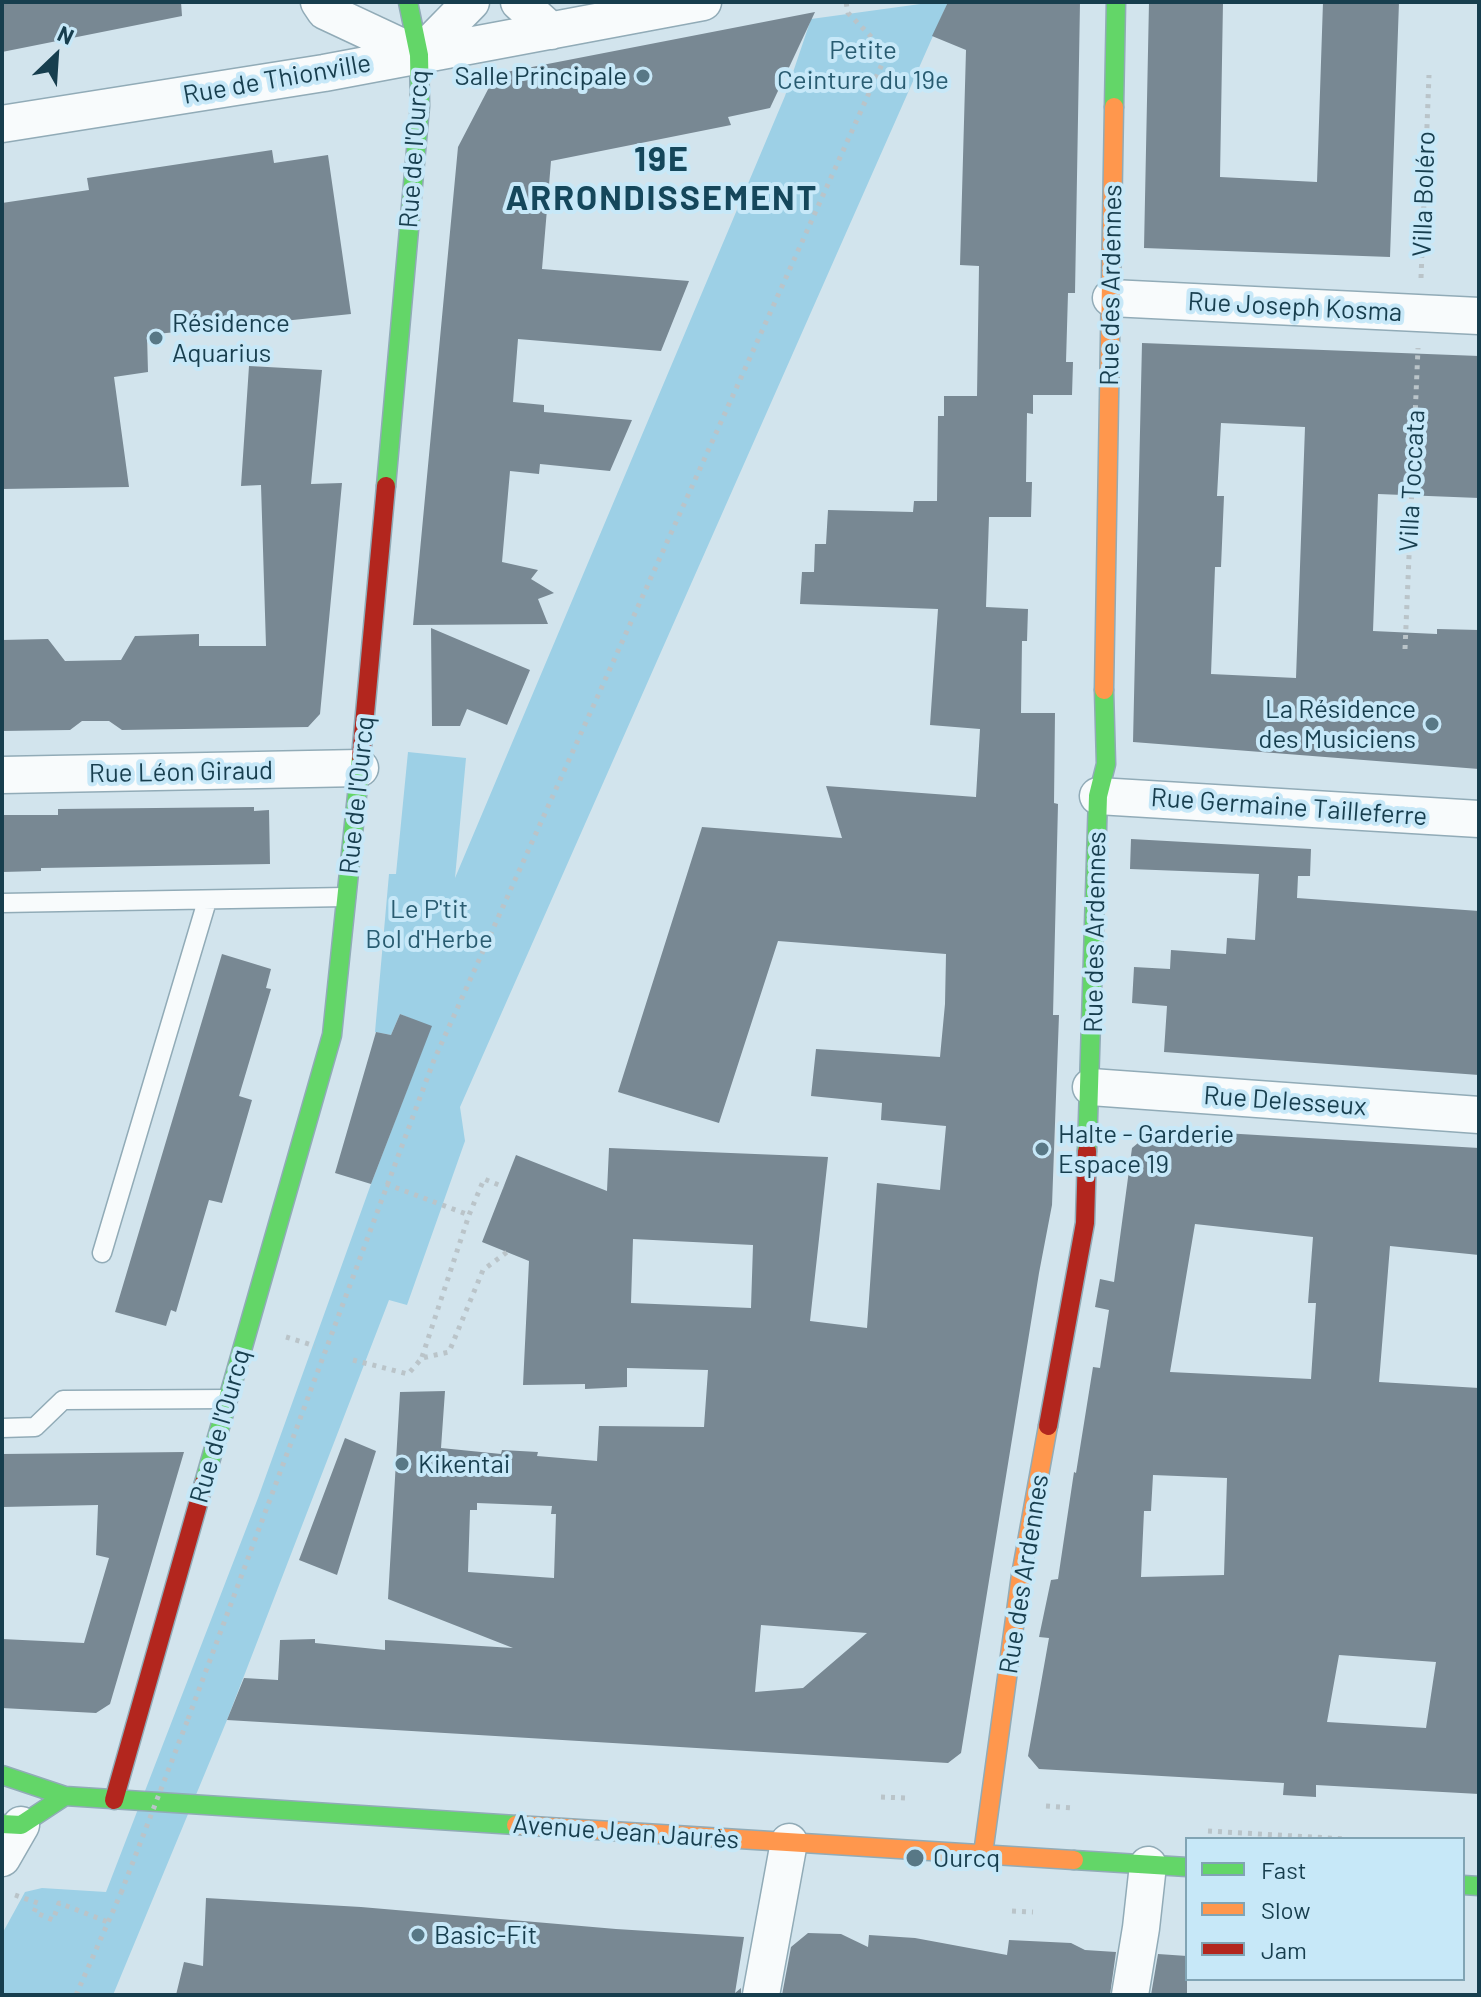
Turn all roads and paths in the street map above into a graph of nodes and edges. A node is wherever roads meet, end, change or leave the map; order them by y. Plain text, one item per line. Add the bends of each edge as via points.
1 (319, 2) edge
2 (408, 2) edge
3 (471, 2) edge
4 (519, 2) edge
5 (703, 2) edge
6 (846, 2) edge
7 (1116, 2) edge
8 (551, 31) junction
9 (419, 55) junction
10 (1429, 75) dead end
11 (2, 124) edge
12 (1111, 298) junction
13 (1420, 313) junction
14 (1479, 316) edge
15 (1405, 649) dead end
16 (360, 768) junction
17 (2, 775) edge
18 (1098, 796) junction
19 (1479, 819) edge
20 (346, 897) junction
21 (207, 901) junction
22 (2, 903) edge
23 (1091, 1087) junction
24 (1479, 1115) edge
25 (386, 1184) junction
26 (504, 1187) dead end
27 (469, 1215) junction
28 (507, 1252) dead end
29 (102, 1253) dead end
30 (281, 1336) dead end
31 (315, 1346) dead end
32 (422, 1358) junction
33 (353, 1360) dead end
34 (228, 1399) junction
35 (2, 1428) edge
36 (2, 1775) edge
37 (2, 1793) edge
38 (65, 1796) junction
39 (881, 1797) dead end
40 (907, 1798) dead end
41 (114, 1800) junction
42 (1046, 1806) dead end
43 (1074, 1808) dead end
44 (12, 1824) edge
45 (789, 1842) junction
46 (983, 1854) junction
47 (2, 1858) edge
48 (1148, 1865) junction
49 (1185, 1867) edge
50 (15, 1895) dead end
51 (1012, 1911) dead end
52 (1033, 1912) dead end
53 (108, 1922) junction
54 (76, 1995) edge
55 (761, 1995) edge
56 (1130, 1995) edge

1 - 9 street via 325,11
2 - 9 street, Rue de l'Ourcq
3 - 9 street
4 - 8 street
5 - 8 street, Rue de Thionville
6 - 25 path via 848,13 887,53 434,1060
7 - 12 street, Rue des Ardennes
8 - 9 street, Rue de Thionville
9 - 11 street, Rue de Thionville
9 - 16 street, Rue de l'Ourcq via 420,106
10 - 13 path, Villa Boléro
12 - 13 street, Rue Joseph Kosma
12 - 18 street, Rue des Ardennes via 1106,764
13 - 14 street, Rue Joseph Kosma
13 - 15 path, Villa Toccata
16 - 17 street, Rue Léon Giraud
16 - 20 street, Rue de l'Ourcq
18 - 19 street, Rue Germaine Tailleferre
18 - 23 street, Rue des Ardennes
20 - 21 lane
20 - 34 street, Rue de l'Ourcq via 332,1035
21 - 22 lane
21 - 29 lane
23 - 24 street, Rue Delesseux
23 - 46 street, Rue des Ardennes via 1085,1223 1021,1575
25 - 27 path
25 - 53 path, bridge
26 - 27 path via 484,1179
27 - 32 path
28 - 32 path via 483,1270 449,1352
30 - 31 path
32 - 33 path via 408,1374
34 - 35 lane via 63,1400 35,1427
34 - 41 street, Rue de l'Ourcq
36 - 38 street, Avenue Jean Jaurès
37 - 38 lane, Avenue Jean Jaurès
38 - 41 street, Avenue Jean Jaurès
38 - 44 street
39 - 40 path
41 - 45 street, Avenue Jean Jaurès
42 - 43 path
44 - 47 street
45 - 46 street, Avenue Jean Jaurès
45 - 55 street
46 - 48 street, Avenue Jean Jaurès
48 - 49 street, Avenue Jean Jaurès
48 - 56 street
50 - 53 path via 38,1903 34,1912 53,1920 59,1903
51 - 52 path
53 - 54 path

